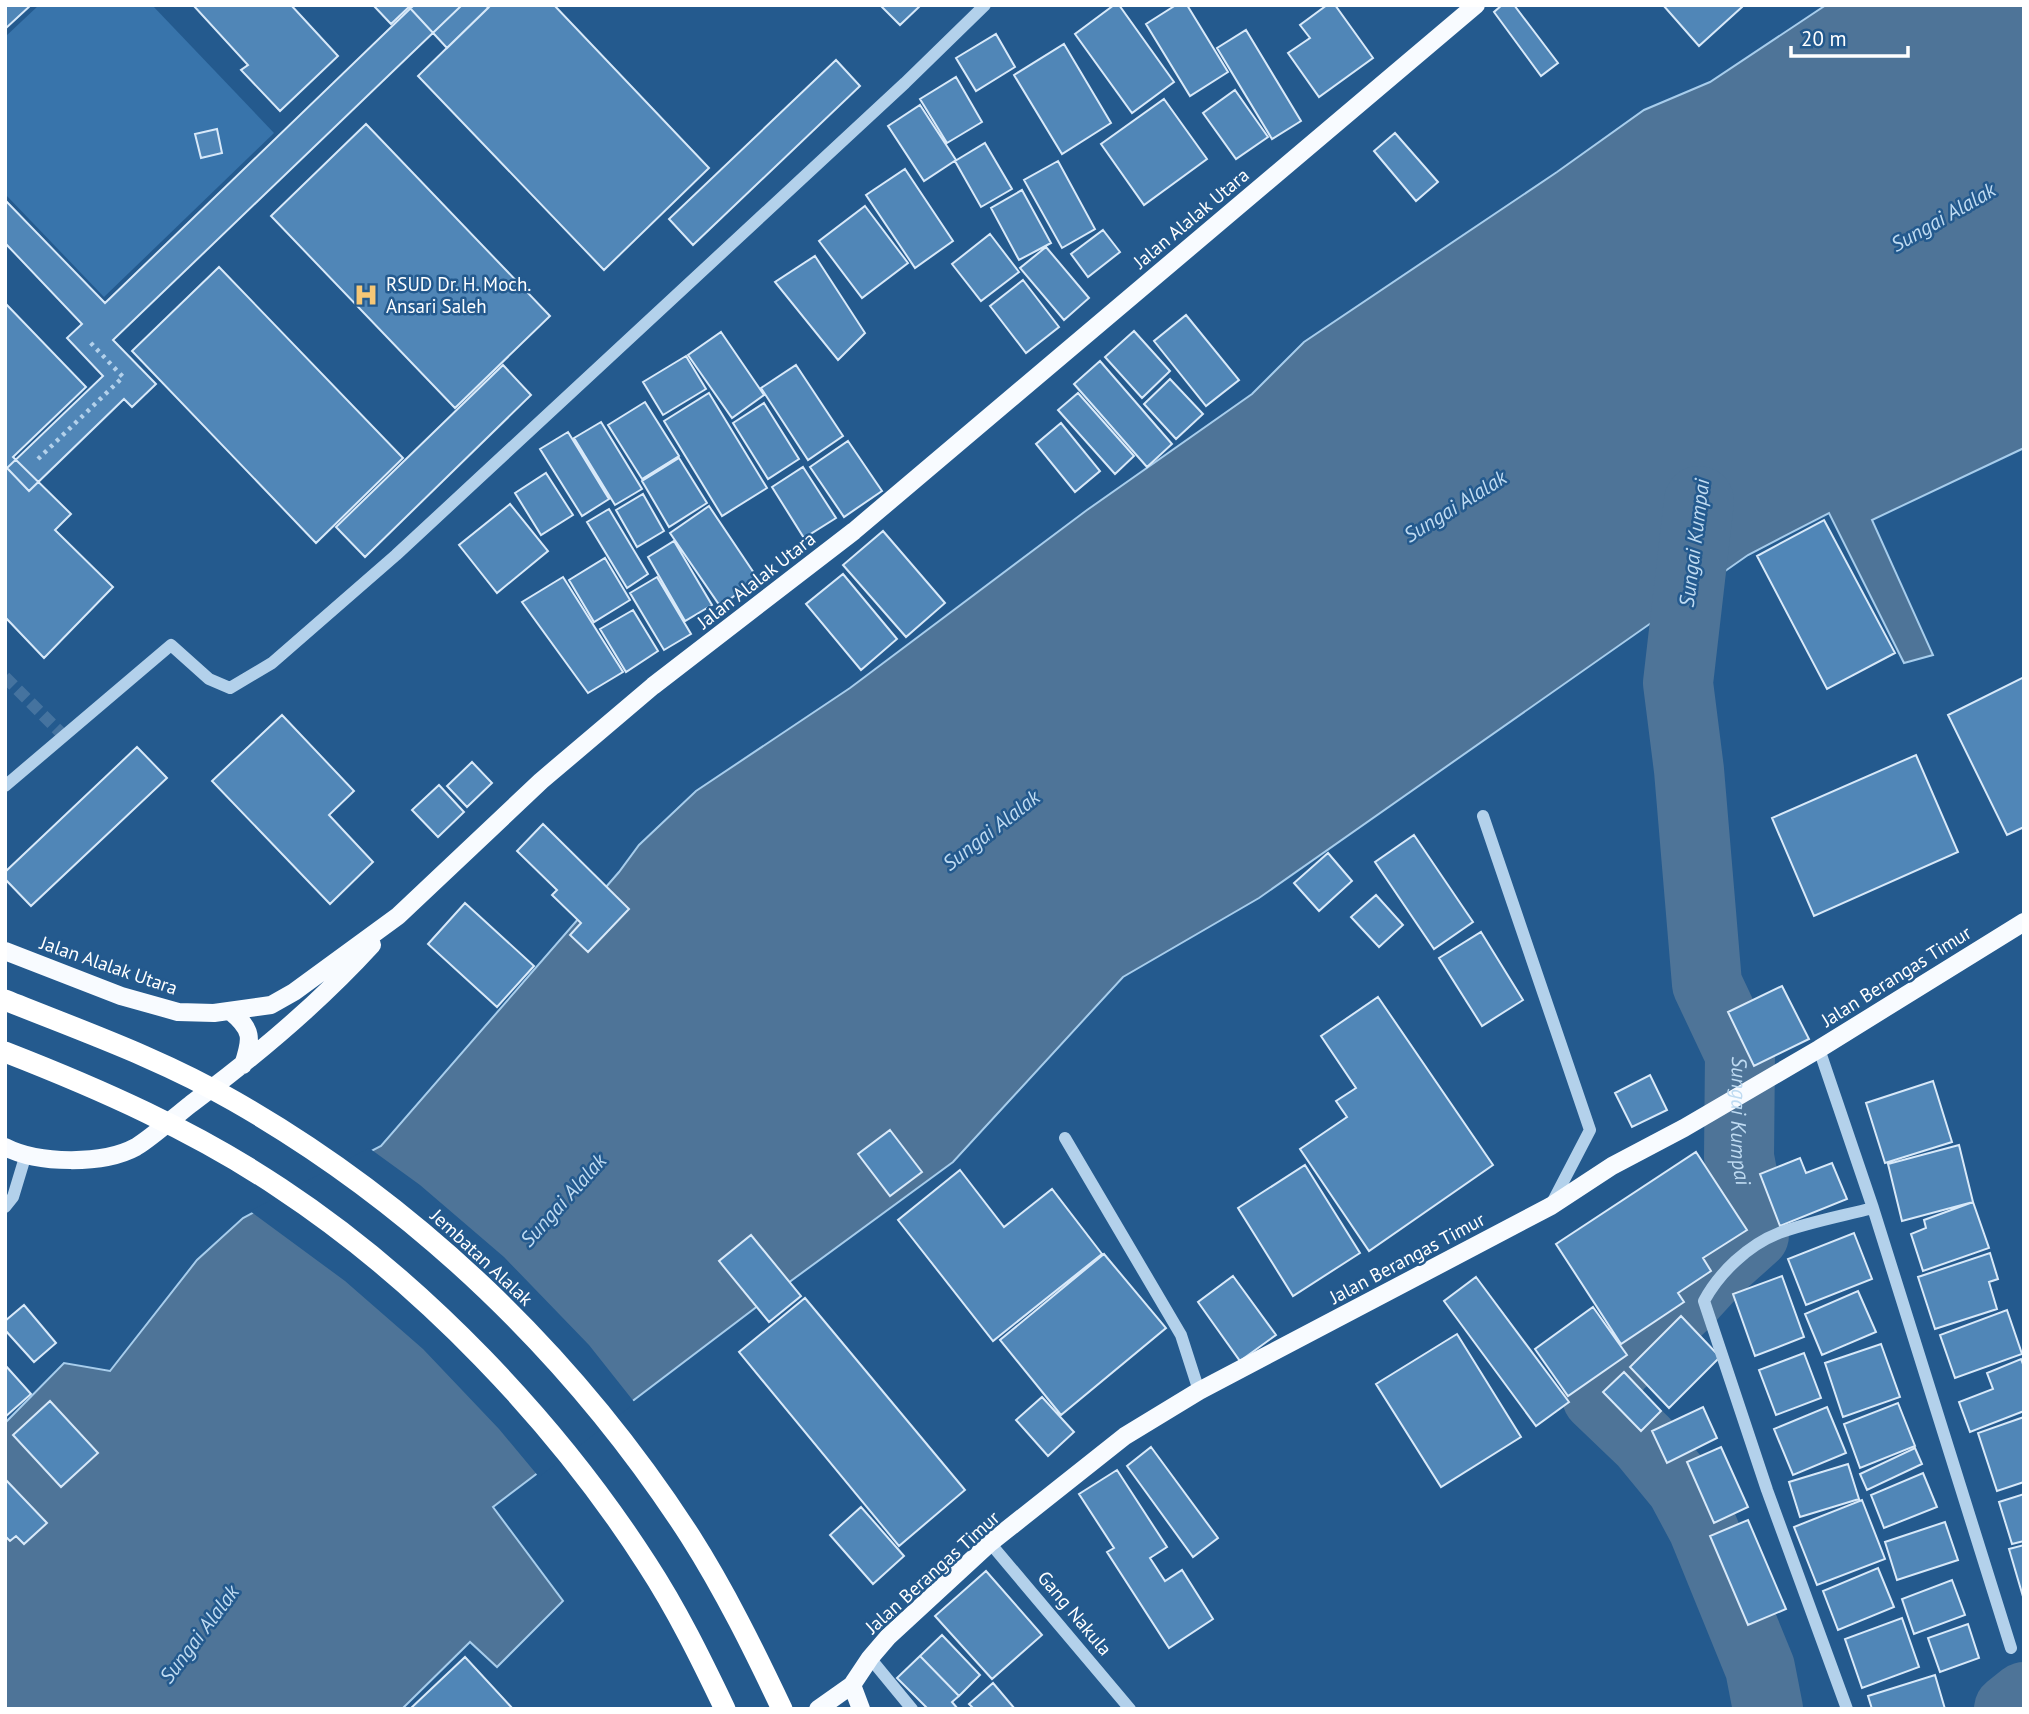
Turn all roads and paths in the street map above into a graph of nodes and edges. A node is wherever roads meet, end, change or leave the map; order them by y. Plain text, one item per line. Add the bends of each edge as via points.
1 (985, 5) edge
2 (1476, 5) edge
3 (88, 340) dead end
4 (38, 459) dead end
5 (5, 786) edge
6 (1483, 816) dead end
7 (398, 916) junction
8 (2024, 922) edge
9 (5, 951) edge
10 (5, 1000) edge
11 (230, 1012) junction
12 (1819, 1049) junction
13 (5, 1052) edge
14 (243, 1066) junction
15 (1065, 1138) dead end
16 (5, 1147) edge
17 (26, 1154) junction
18 (1551, 1206) junction
19 (5, 1207) edge
20 (1873, 1208) junction
21 (1199, 1391) junction
22 (990, 1543) junction
23 (2011, 1648) dead end
24 (870, 1658) junction
25 (852, 1685) junction
26 (725, 1709) edge
27 (782, 1709) edge
28 (818, 1709) edge
29 (861, 1709) edge
30 (912, 1709) edge
31 (1130, 1709) edge
32 (1847, 1709) edge

1 - 5 street via 396,555 272,663 230,688 209,678 171,645
2 - 7 main road, Jalan Alalak Utara via 854,531 612,720
3 - 4 path via 123,377
6 - 18 street via 1590,1130
7 - 11 main road, Jalan Alalak Utara via 294,992 271,1005
7 - 14 main road via 346,974
8 - 12 main road, Jalan Berangas Timur
9 - 11 main road, Jalan Alalak Utara via 152,1006 178,1012
10 - 27 highway, Jembatan Alalak via 158,1063 233,1100 370,1189 449,1252 508,1310 630,1452 690,1537 742,1626
11 - 14 main road via 249,1033 251,1042
12 - 18 main road, Jalan Berangas Timur via 1612,1166
12 - 20 street
13 - 26 highway via 137,1108 209,1146 279,1187 398,1278 508,1386 579,1470 647,1564 697,1649
14 - 17 main road via 135,1147 80,1159
15 - 21 street via 1181,1335
16 - 17 main road
17 - 19 street via 13,1197
18 - 21 main road, Jalan Berangas Timur
20 - 23 street
20 - 32 street via 1777,1234 1733,1264 1704,1301
21 - 22 main road, Jalan Berangas Timur via 1125,1436
22 - 24 main road, Jalan Berangas Timur
22 - 31 street, Gang Nakula
24 - 25 main road, Jalan Berangas Timur
24 - 30 street
25 - 28 main road
25 - 29 main road

